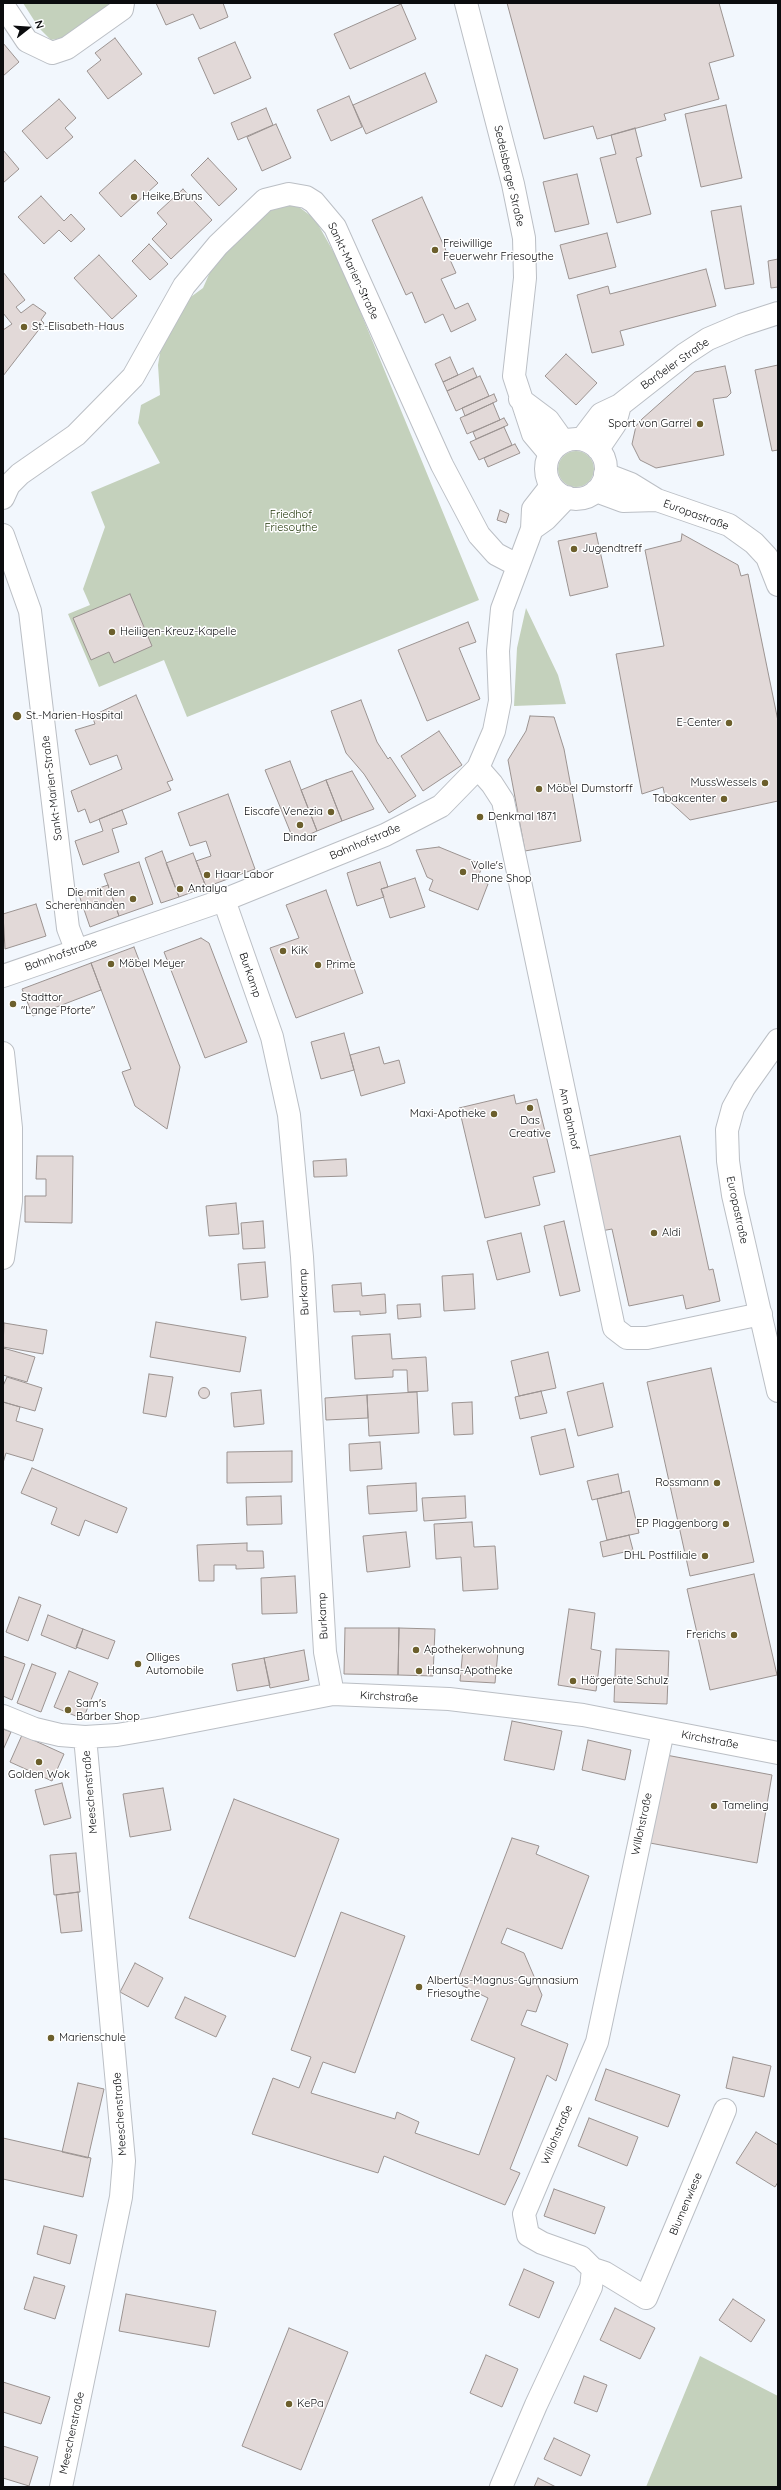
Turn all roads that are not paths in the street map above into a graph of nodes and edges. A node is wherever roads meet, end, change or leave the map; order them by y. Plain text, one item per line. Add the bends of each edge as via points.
1 (123, 3) edge
2 (466, 3) edge
3 (3, 5) edge
4 (778, 313) edge
5 (573, 445) junction
6 (600, 483) junction
7 (559, 492) junction
8 (3, 498) edge
9 (3, 534) edge
10 (516, 565) junction
11 (778, 584) edge
12 (478, 768) junction
13 (224, 900) junction
14 (76, 949) junction
15 (3, 976) edge
16 (778, 1040) edge
17 (3, 1053) edge
18 (3, 1258) edge
19 (761, 1314) junction
20 (778, 1391) edge
21 (333, 1694) junction
22 (3, 1716) edge
23 (662, 1731) junction
24 (85, 1737) junction
25 (778, 1753) edge
26 (725, 2110) dead end
27 (593, 2269) junction
28 (61, 2487) edge
29 (501, 2487) edge

1 - 3 street via 122,9 110,18 67,48 52,53 27,42
2 - 5 street, Sedelsberger Straße via 513,184 524,238 525,278 514,376 520,399 548,420
4 - 5 street, Barßeler Straße via 740,324 708,339 620,405 615,424
5 - 6 street via 606,465
5 - 7 street via 545,470
6 - 7 street via 587,496 577,499
6 - 11 street, Europastraße via 623,501 657,500 729,526 767,557
7 - 10 street, Bahnhofstraße via 533,509 532,529
8 - 10 street, Sankt-Marien-Straße via 9,485 20,474 76,435 133,377 184,286 218,245 265,200 288,194 306,197 314,202 335,227 442,465 479,535 496,554
9 - 14 street, Sankt-Marien-Straße via 32,623 68,928
10 - 12 street, Bahnhofstraße via 502,609 498,651 500,701 494,731
12 - 13 street, Bahnhofstraße via 441,806 392,832
12 - 19 street, Am Bahnhof via 502,801 614,1328 627,1338 647,1338
13 - 14 street, Bahnhofstraße
13 - 21 street, Burkamp via 272,1038 289,1116 302,1257 325,1652
14 - 15 street, Bahnhofstraße
16 - 19 street, Europastraße via 744,1088 733,1108 727,1130 733,1195
17 - 18 street via 11,1128 11,1201
19 - 20 street, Europastraße
21 - 23 street, Kirchstraße via 485,1703 583,1715
21 - 24 street, Kirchstraße via 152,1729
22 - 24 street, Kirchstraße via 36,1729 60,1735
23 - 25 street, Kirchstraße
23 - 27 street, Willohstraße via 597,2042 524,2214 528,2235 542,2243 581,2257
24 - 28 street, Meeschenstraße via 124,2161 121,2197
26 - 27 street, Blumenwiese via 646,2298 605,2273
27 - 29 street via 592,2287 536,2405

